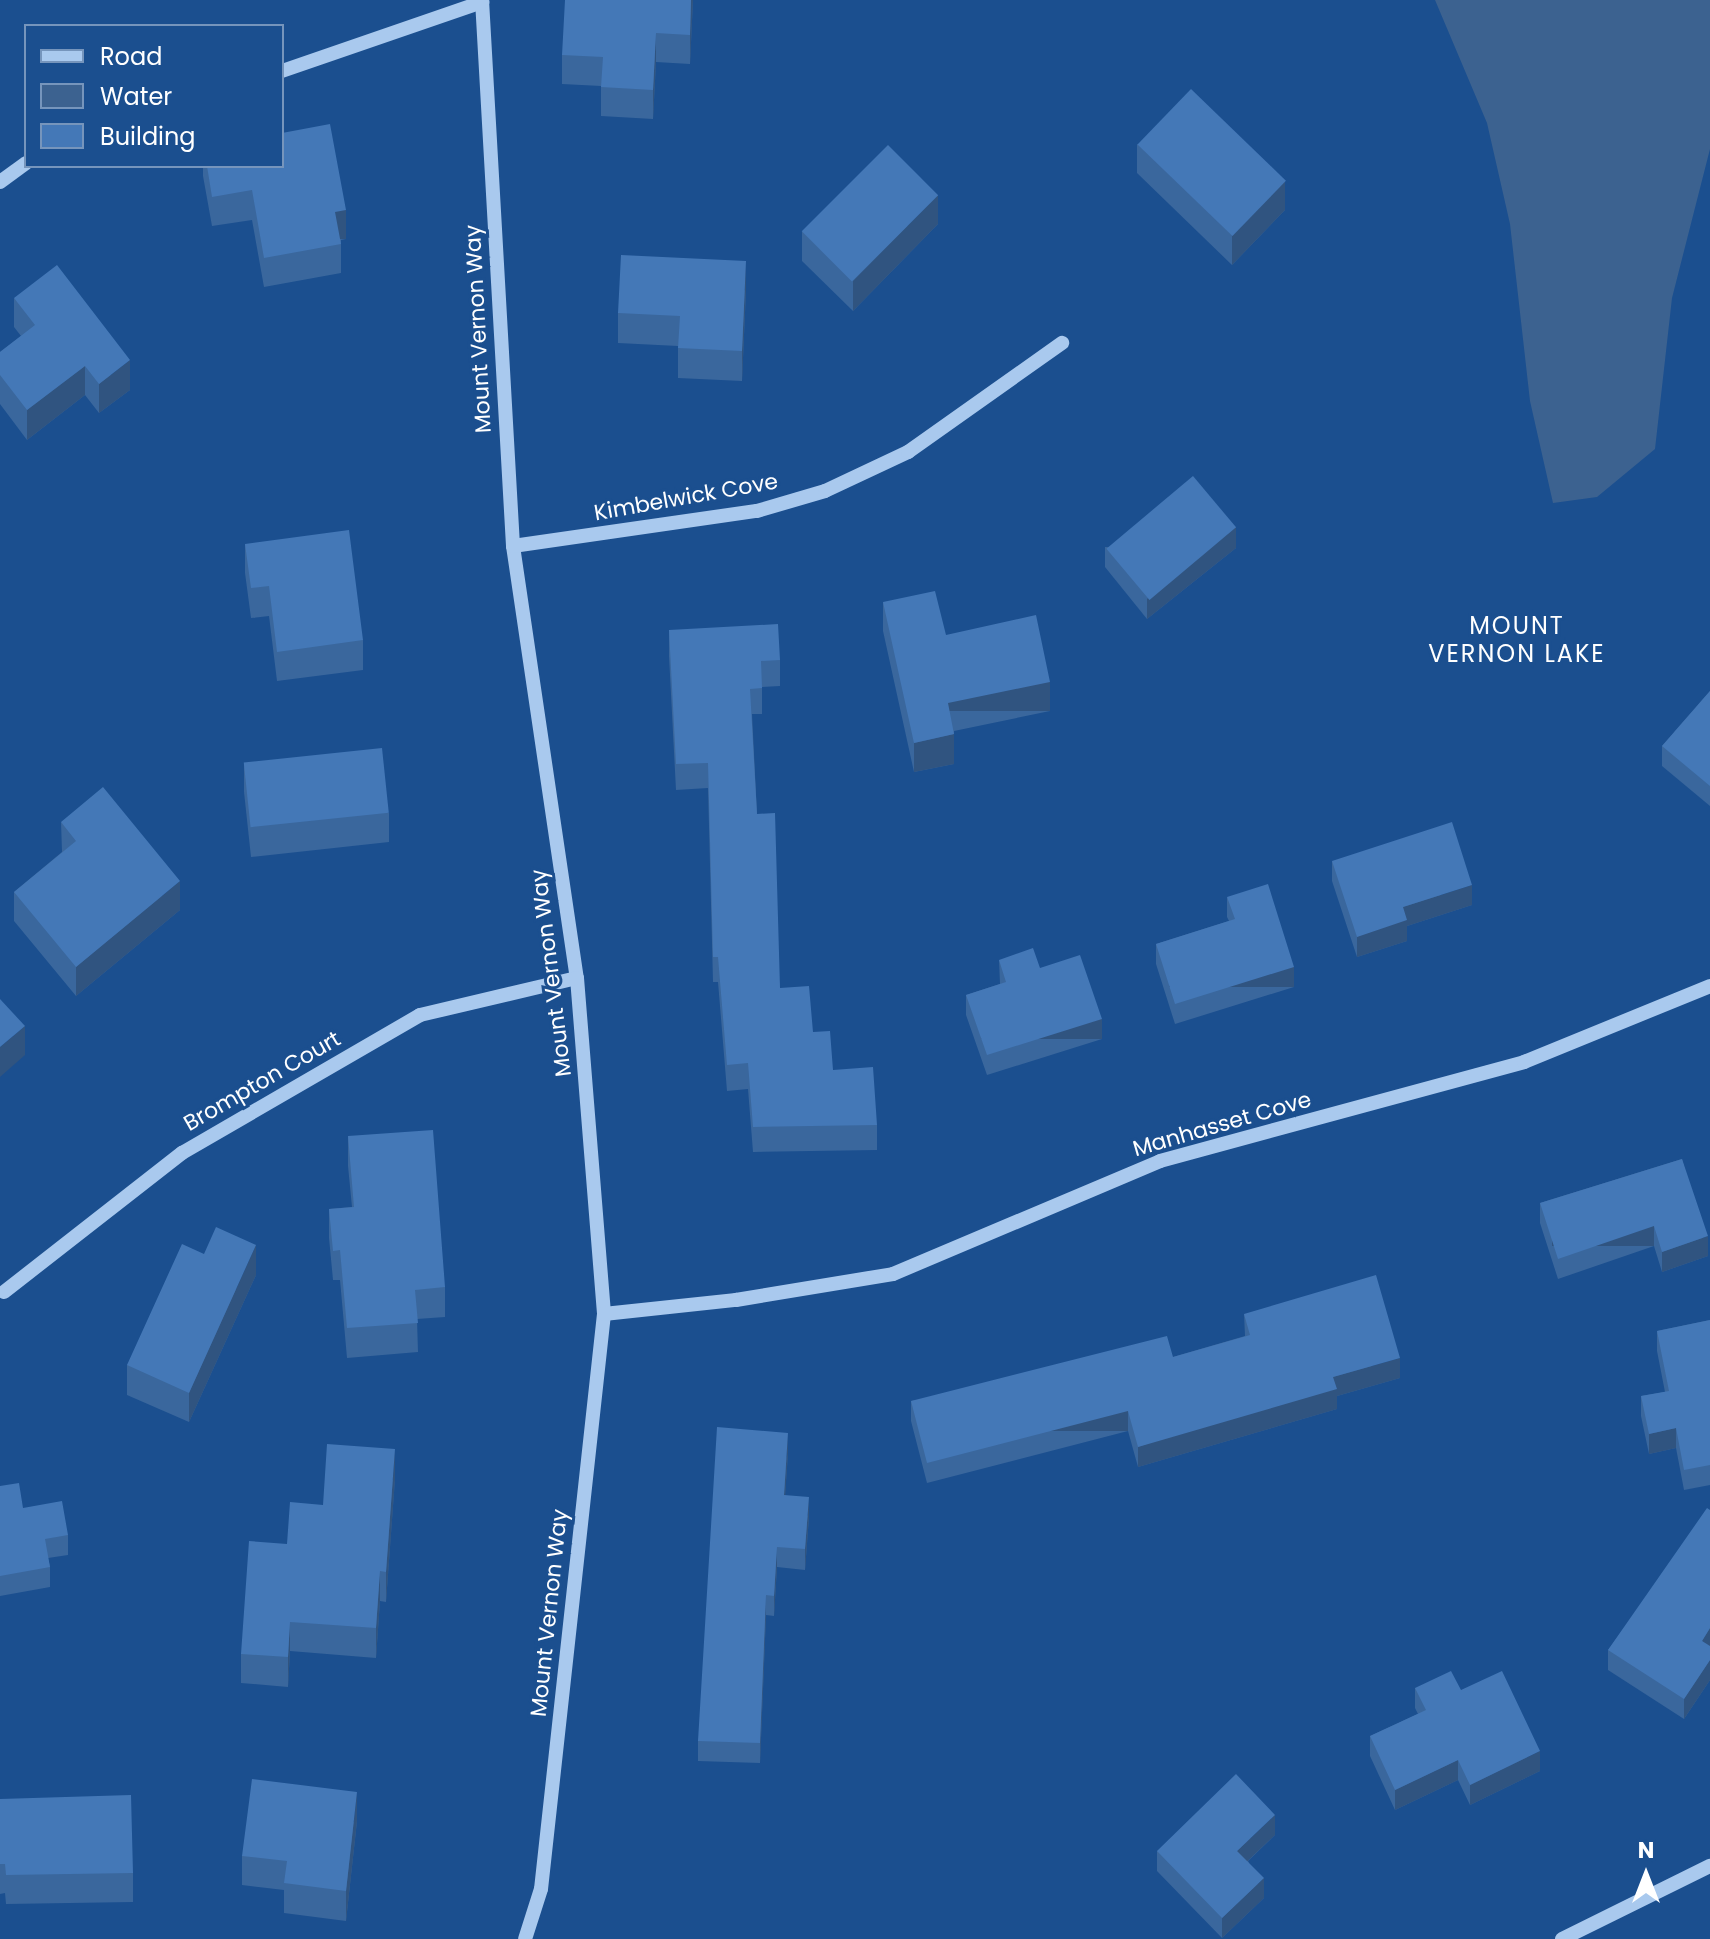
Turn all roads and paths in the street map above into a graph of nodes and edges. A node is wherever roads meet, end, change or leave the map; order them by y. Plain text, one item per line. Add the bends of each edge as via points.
1 (482, 1) edge
2 (284, 70) edge
3 (24, 164) edge
4 (0, 182) edge
5 (1062, 343) dead end
6 (513, 546) junction
7 (577, 978) junction
8 (1710, 986) edge
9 (4, 1292) dead end
10 (604, 1314) junction
11 (1710, 1866) edge
12 (525, 1939) edge
13 (1562, 1939) edge

1 - 2 street
1 - 6 street, Mount Vernon Way
3 - 4 street
5 - 6 street, Kimbelwick Cove via 908,452 825,491 757,511
6 - 7 street, Mount Vernon Way
7 - 9 street, Brompton Court via 420,1015 182,1153
7 - 10 street, Mount Vernon Way
8 - 10 street, Manhasset Cove via 1524,1062 1160,1161 893,1274 736,1300
10 - 12 street, Mount Vernon Way via 541,1889
11 - 13 street

